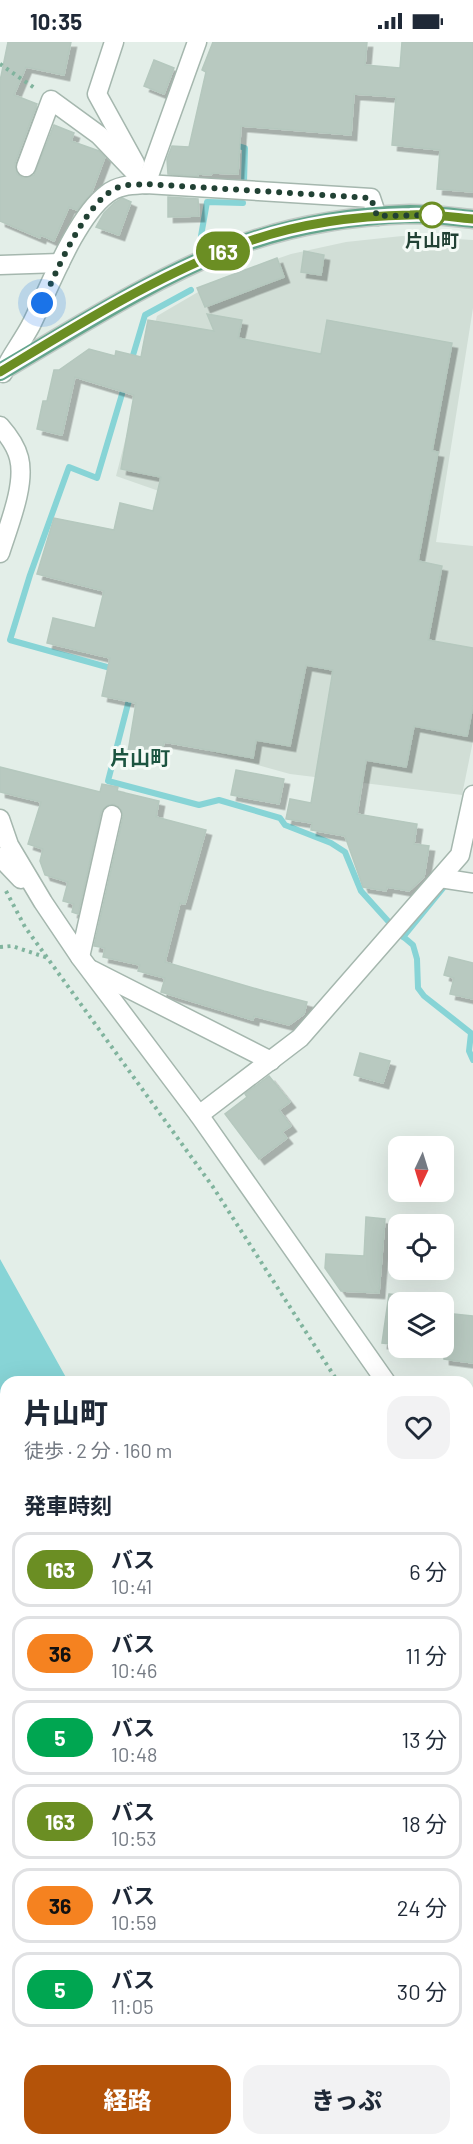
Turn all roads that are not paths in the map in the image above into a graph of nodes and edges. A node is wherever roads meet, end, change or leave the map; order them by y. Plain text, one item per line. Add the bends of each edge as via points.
1 (114, 42) edge
2 (197, 42) edge
3 (26, 167) dead end
4 (146, 184) junction
5 (377, 216) junction
6 (473, 219) edge
7 (60, 263) junction
8 (0, 265) edge
9 (2, 374) edge
10 (0, 426) edge
11 (0, 553) edge
12 (473, 795) edge
13 (112, 815) dead end
14 (0, 819) edge
15 (0, 857) edge
16 (440, 878) junction
17 (473, 883) edge
18 (43, 902) junction
19 (84, 963) junction
20 (271, 1061) junction
21 (199, 1115) junction
22 (382, 1376) edge

1 - 4 street via 97,94
2 - 4 street
3 - 4 street via 51,100 99,135
4 - 5 street via 371,198
4 - 7 street via 122,186 106,194 90,212
5 - 6 main road
5 - 9 main road via 316,224 229,249 126,298
7 - 8 street
7 - 9 street
10 - 11 street via 20,458 20,483
12 - 16 street via 460,855
13 - 19 street
14 - 18 street via 9,845
15 - 18 street
16 - 17 street
16 - 20 street via 300,1038
18 - 19 street
19 - 20 street
19 - 21 street
20 - 21 street
21 - 22 street

